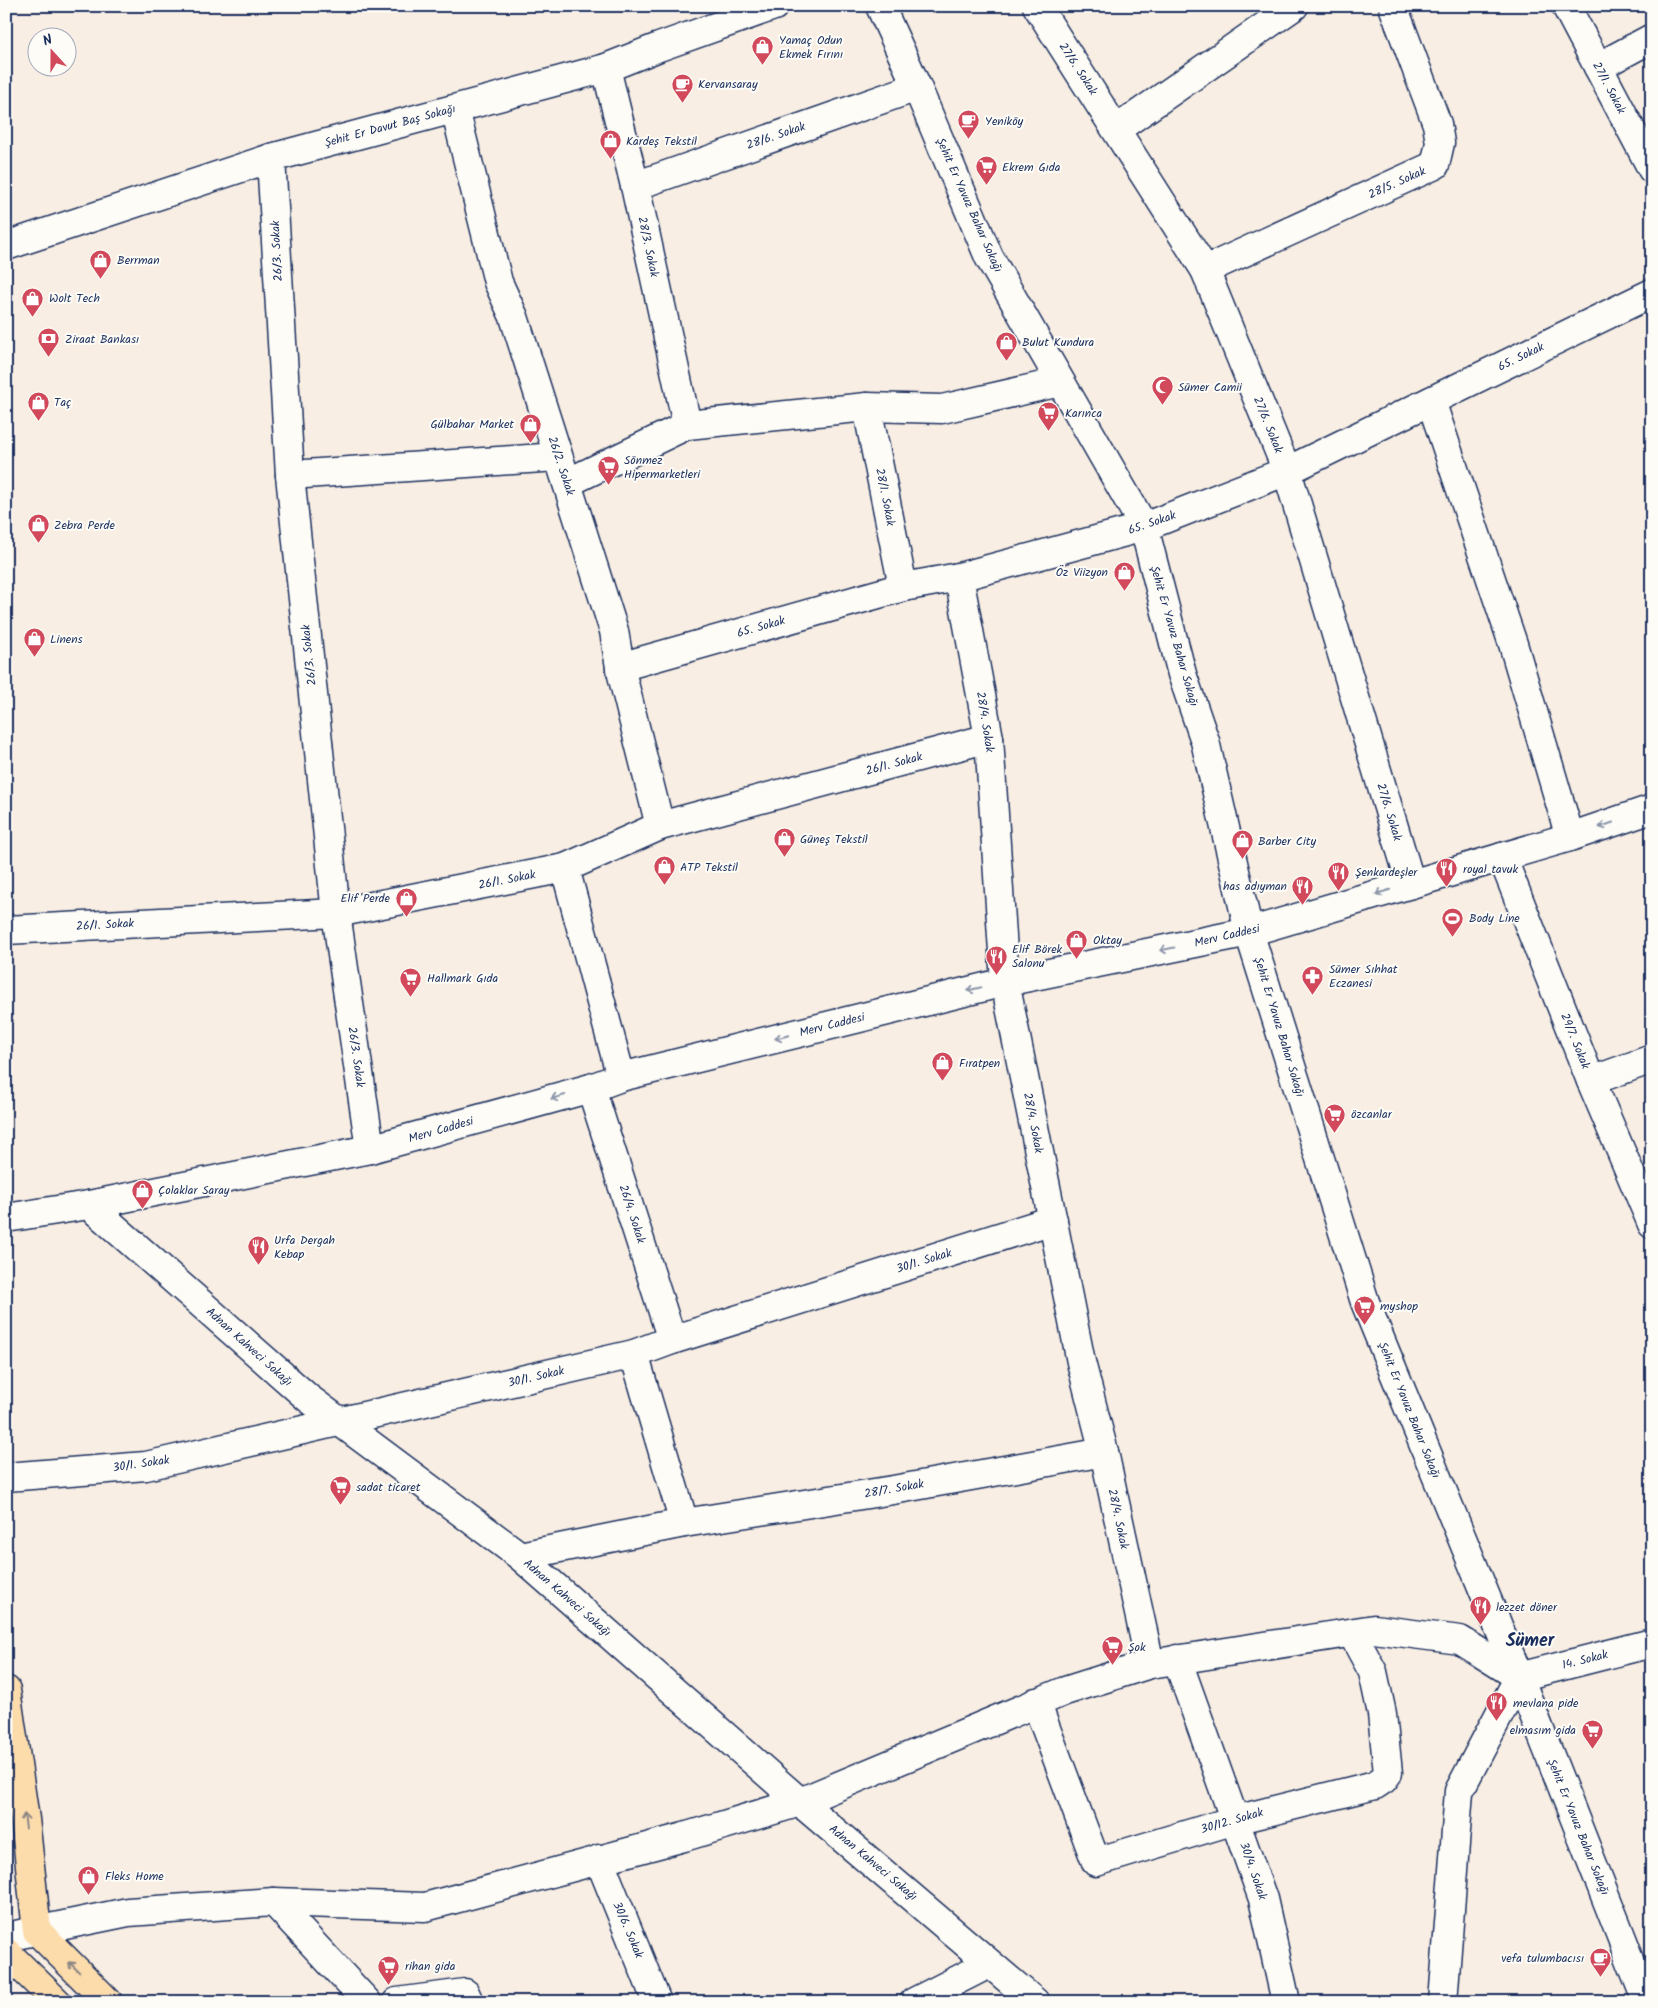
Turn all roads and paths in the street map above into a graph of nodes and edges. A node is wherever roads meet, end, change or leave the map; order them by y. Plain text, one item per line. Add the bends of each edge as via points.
1 (774, 6) edge
2 (880, 6) edge
3 (1037, 6) edge
4 (1294, 6) edge
5 (1393, 6) edge
6 (1566, 6) edge
7 (1652, 38) edge
8 (1598, 67) junction
9 (606, 68) junction
10 (918, 86) junction
11 (455, 109) junction
12 (1117, 128) junction
13 (271, 158) junction
14 (1652, 169) edge
15 (635, 186) junction
16 (6, 246) edge
17 (1205, 270) junction
18 (1652, 293) edge
19 (1060, 382) junction
20 (1430, 400) junction
21 (867, 406) junction
22 (687, 426) junction
23 (558, 457) junction
24 (1286, 471) junction
25 (290, 475) junction
26 (567, 483) junction
27 (1144, 528) junction
28 (959, 577) junction
29 (903, 587) junction
30 (620, 667) junction
31 (989, 738) junction
32 (1652, 809) edge
33 (660, 826) junction
34 (1570, 837) junction
35 (1502, 857) junction
36 (565, 868) junction
37 (1411, 884) junction
38 (336, 913) junction
39 (6, 930) edge
40 (1249, 932) junction
41 (1005, 982) junction
42 (1652, 1059) edge
43 (621, 1077) junction
44 (1591, 1082) junction
45 (591, 1088) junction
46 (370, 1149) junction
47 (89, 1205) junction
48 (6, 1218) edge
49 (1053, 1220) junction
50 (1652, 1224) edge
51 (672, 1340) junction
52 (634, 1354) junction
53 (338, 1422) junction
54 (1104, 1452) junction
55 (6, 1477) edge
56 (684, 1523) junction
57 (520, 1556) junction
58 (1352, 1632) junction
59 (1652, 1643) edge
60 (1177, 1659) junction
61 (1150, 1664) junction
62 (1519, 1676) junction
63 (6, 1690) edge
64 (1036, 1702) junction
65 (800, 1802) junction
66 (1234, 1820) junction
67 (599, 1859) junction
68 (274, 1902) junction
69 (37, 1931) junction
70 (6, 1937) edge
71 (6, 1952) edge
72 (989, 1964) junction
73 (57, 2002) edge
74 (108, 2002) edge
75 (367, 2002) edge
76 (397, 2002) edge
77 (469, 2002) edge
78 (657, 2002) edge
79 (914, 2002) edge
80 (1035, 2002) edge
81 (1286, 2002) edge
82 (1443, 2002) edge
83 (1647, 2002) edge

1 - 9 street, Şehit Er Davut Baş Sokağı
2 - 10 street, Şehit Er Yavuz Bahar Sokağı
3 - 12 street, 27/6. Sokak
4 - 12 street
5 - 17 street, 28/5. Sokak via 1437,124 1440,143 1435,165
6 - 8 street, 27/1. Sokak
7 - 8 street
8 - 14 street, 27/1. Sokak
9 - 11 street, Şehit Er Davut Baş Sokağı
9 - 15 street, 28/3. Sokak
10 - 15 street, 28/6. Sokak
10 - 19 street, Şehit Er Yavuz Bahar Sokağı via 989,257
11 - 13 street, Şehit Er Davut Baş Sokağı
11 - 23 street, 26/2. Sokak via 498,282 514,317
12 - 17 street, 27/6. Sokak
13 - 16 street, Şehit Er Davut Baş Sokağı
13 - 25 street, 26/3. Sokak
15 - 22 street, 28/3. Sokak
17 - 24 street, 27/6. Sokak
18 - 20 street, 65. Sokak
19 - 21 street via 942,409
19 - 27 street, Şehit Er Yavuz Bahar Sokağı
20 - 24 street, 65. Sokak
20 - 34 street via 1513,644
21 - 22 street
21 - 29 street, 28/1. Sokak
22 - 26 street
23 - 25 street
23 - 26 street, 26/2. Sokak
24 - 27 street, 65. Sokak
24 - 37 street, 27/6. Sokak
25 - 38 street, 26/3. Sokak
26 - 30 street, 26/2. Sokak via 614,631
27 - 28 street, 65. Sokak
27 - 40 street, Şehit Er Yavuz Bahar Sokağı via 1182,674 1205,741
28 - 29 street, 65. Sokak
28 - 31 street, 28/4. Sokak
29 - 30 street, 65. Sokak
30 - 33 street, 26/2. Sokak
31 - 33 street, 26/1. Sokak
31 - 41 street, 28/4. Sokak
32 -> 34 street, Merv Caddesi
33 - 36 street, 26/1. Sokak
34 - 35 street, Merv Caddesi
35 - 37 street, Merv Caddesi
35 - 44 street, 29/7. Sokak
36 - 38 street, 26/1. Sokak
36 - 43 street
37 -> 40 street, Merv Caddesi
38 - 39 street, 26/1. Sokak
38 - 46 street, 26/3. Sokak
40 -> 41 street, Merv Caddesi
40 - 62 street, Şehit Er Yavuz Bahar Sokağı via 1365,1302
41 -> 43 street, Merv Caddesi
41 - 49 street, 28/4. Sokak
42 - 44 street
43 - 45 street, Merv Caddesi
44 - 50 street, 29/7. Sokak
45 -> 46 street, Merv Caddesi
45 - 51 street, 26/4. Sokak
46 - 47 street, Merv Caddesi
47 - 48 street, Merv Caddesi
47 - 53 street, Adnan Kahveci Sokağı
49 - 51 street, 30/1. Sokak
49 - 54 street, 28/4. Sokak via 1081,1362
51 - 52 street, 30/1. Sokak
52 - 53 street, 30/1. Sokak
52 - 56 street
53 - 55 street, 30/1. Sokak via 146,1466
53 - 57 street, Adnan Kahveci Sokağı
54 - 56 street, 28/7. Sokak
54 - 61 street, 28/4. Sokak
56 - 57 street, 28/7. Sokak
57 - 65 street, Adnan Kahveci Sokağı
58 - 60 street
58 - 62 street via 1374,1629 1460,1640
58 - 66 street, 30/12. Sokak via 1373,1672 1382,1714 1388,1772 1384,1779 1375,1785
59 - 62 street, 14. Sokak
60 - 61 street
60 - 66 street, 30/4. Sokak
61 - 64 street
62 - 82 street via 1459,1791
62 - 83 street, Şehit Er Yavuz Bahar Sokağı
69 -> 63 main road
64 - 65 street
64 - 66 street, 30/12. Sokak via 1096,1862
65 - 67 street
65 - 72 street, Adnan Kahveci Sokağı
66 - 81 street, 30/4. Sokak via 1263,1899
67 - 68 street via 425,1907
67 - 78 street, 30/6. Sokak
68 - 69 street via 128,1912
68 - 75 street
69 - 70 street
74 -> 69 main road
71 - 73 main road
72 - 79 street
72 - 80 street, Adnan Kahveci Sokağı
76 - 77 street via 465,1993

